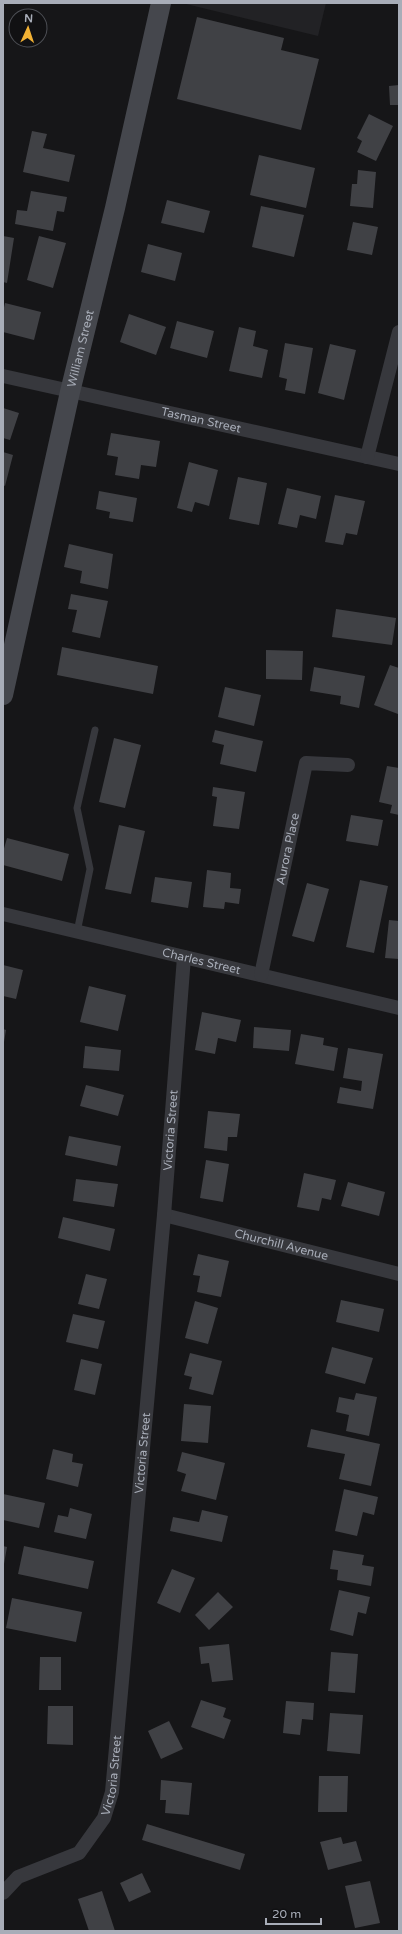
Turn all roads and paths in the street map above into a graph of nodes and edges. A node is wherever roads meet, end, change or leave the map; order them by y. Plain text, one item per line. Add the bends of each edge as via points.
1 (161, 3) edge
2 (399, 332) edge
3 (3, 376) edge
4 (70, 392) junction
5 (367, 457) junction
6 (399, 464) edge
7 (3, 695) edge
8 (95, 730) dead end
9 (348, 765) dead end
10 (3, 914) edge
11 (77, 932) junction
12 (184, 957) junction
13 (262, 975) junction
14 (399, 1008) edge
15 (164, 1214) junction
16 (399, 1274) edge
17 (3, 1893) edge

1 - 4 main road, William Street
2 - 5 street
3 - 4 street, Tasman Street
4 - 5 street, Tasman Street
4 - 7 main road, William Street
5 - 6 street, Tasman Street
8 - 11 lane via 77,808 90,869
9 - 13 street, Aurora Place via 306,763
10 - 11 street, Charles Street
11 - 12 street, Charles Street
12 - 13 street, Charles Street
12 - 15 street, Victoria Street
13 - 14 street, Charles Street
15 - 16 street, Churchill Avenue
15 - 17 street, Victoria Street via 112,1792 104,1818 78,1853 18,1877

